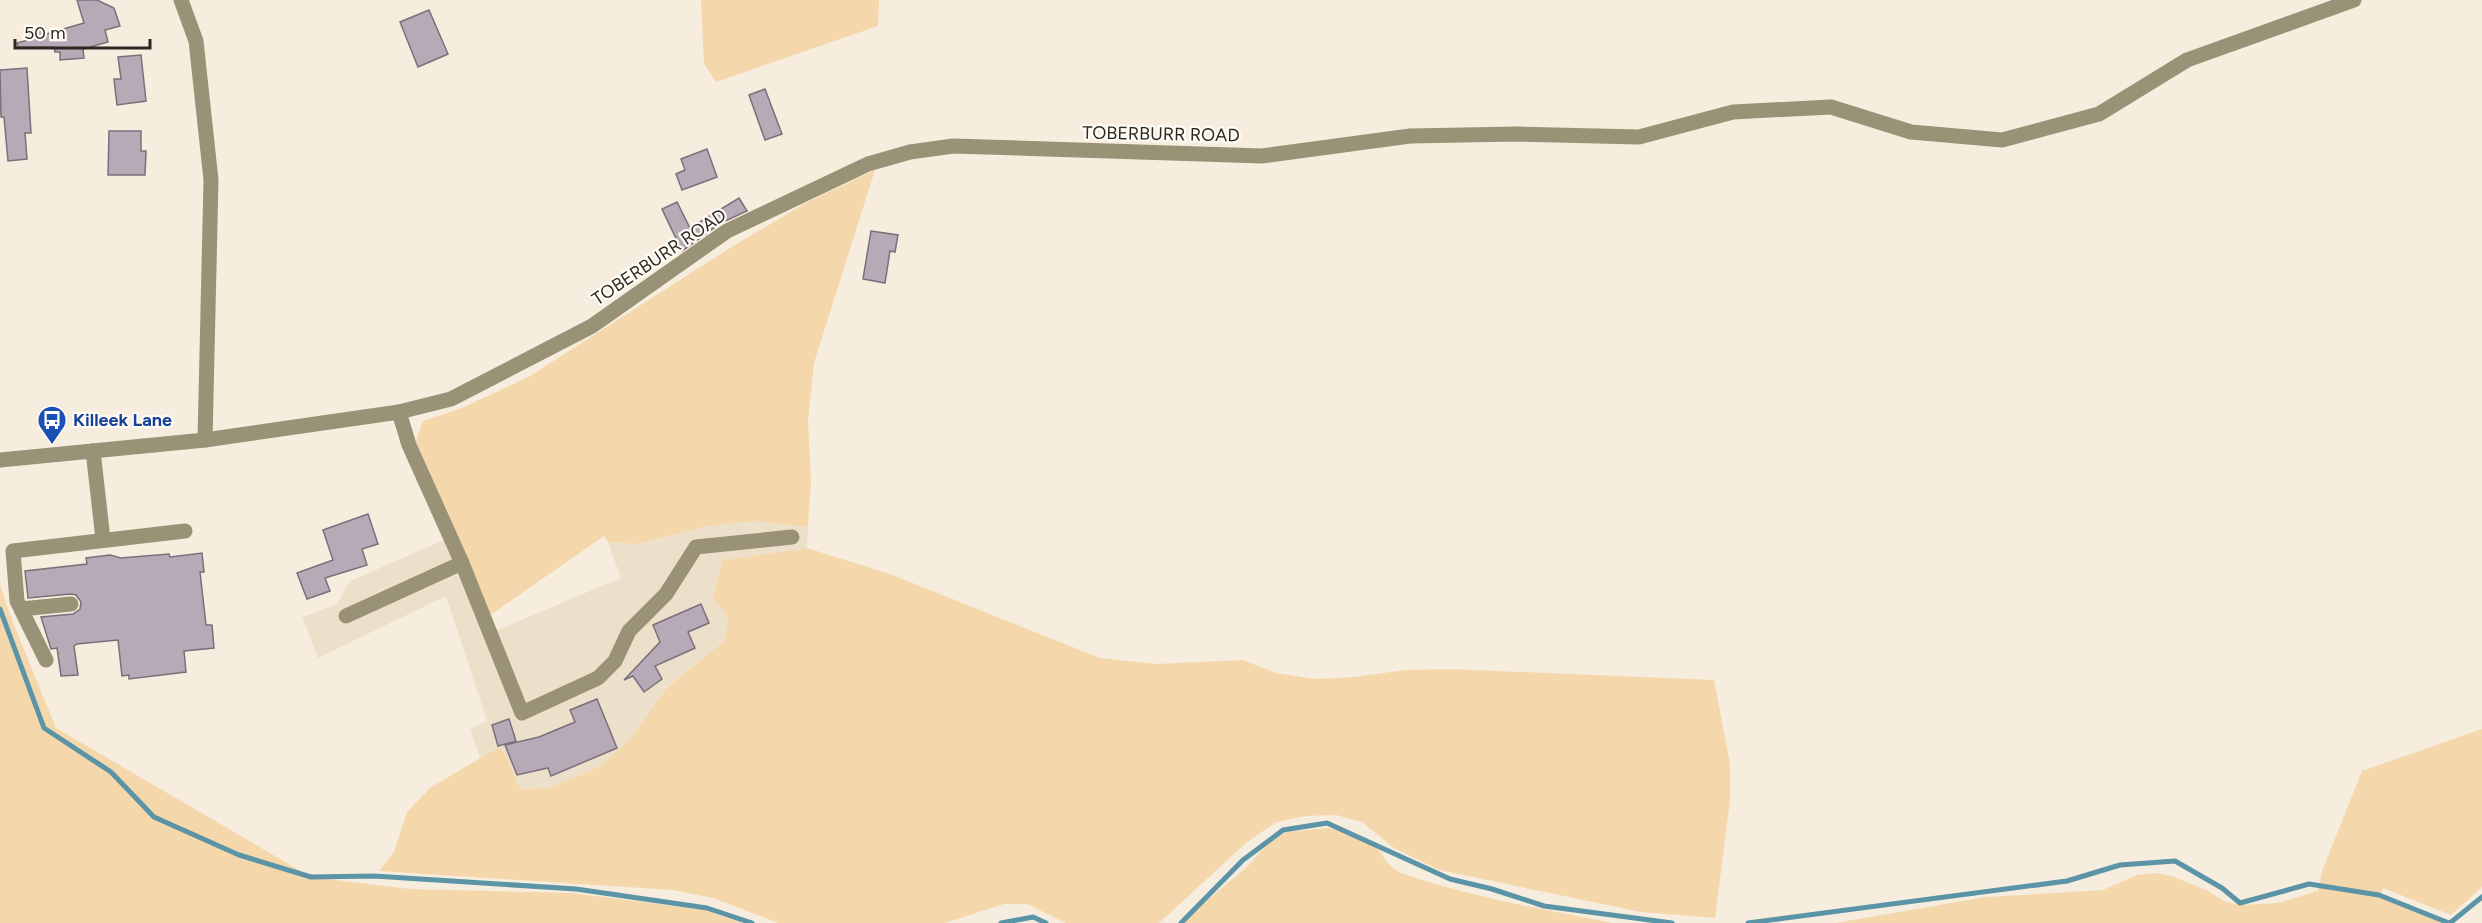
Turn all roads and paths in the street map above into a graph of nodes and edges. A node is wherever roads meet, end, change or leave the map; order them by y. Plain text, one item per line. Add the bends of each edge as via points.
1 (181, 0) edge
2 (2354, 0) edge
3 (399, 412) junction
4 (205, 440) junction
5 (93, 451) junction
6 (0, 460) edge
7 (185, 531) dead end
8 (792, 537) dead end
9 (103, 539) junction
10 (462, 563) junction
11 (70, 604) dead end
12 (21, 609) junction
13 (346, 616) dead end
14 (46, 660) dead end

1 - 4 street via 196,41 211,180
2 - 3 street, TOBERBURR ROAD via 2187,60 2099,114 2002,141 1911,132 1830,107 1733,112 1639,137 1410,136 1262,156 953,146 910,152 868,164 727,231 592,326 451,399
3 - 4 street, TOBERBURR ROAD
3 - 10 street
4 - 5 street, TOBERBURR ROAD
5 - 6 street, TOBERBURR ROAD
5 - 9 street
7 - 9 street
8 - 10 street via 696,547 666,594 629,631 615,661 598,678 522,713
9 - 12 street via 14,551 17,601
10 - 13 street
11 - 12 street
12 - 14 street

